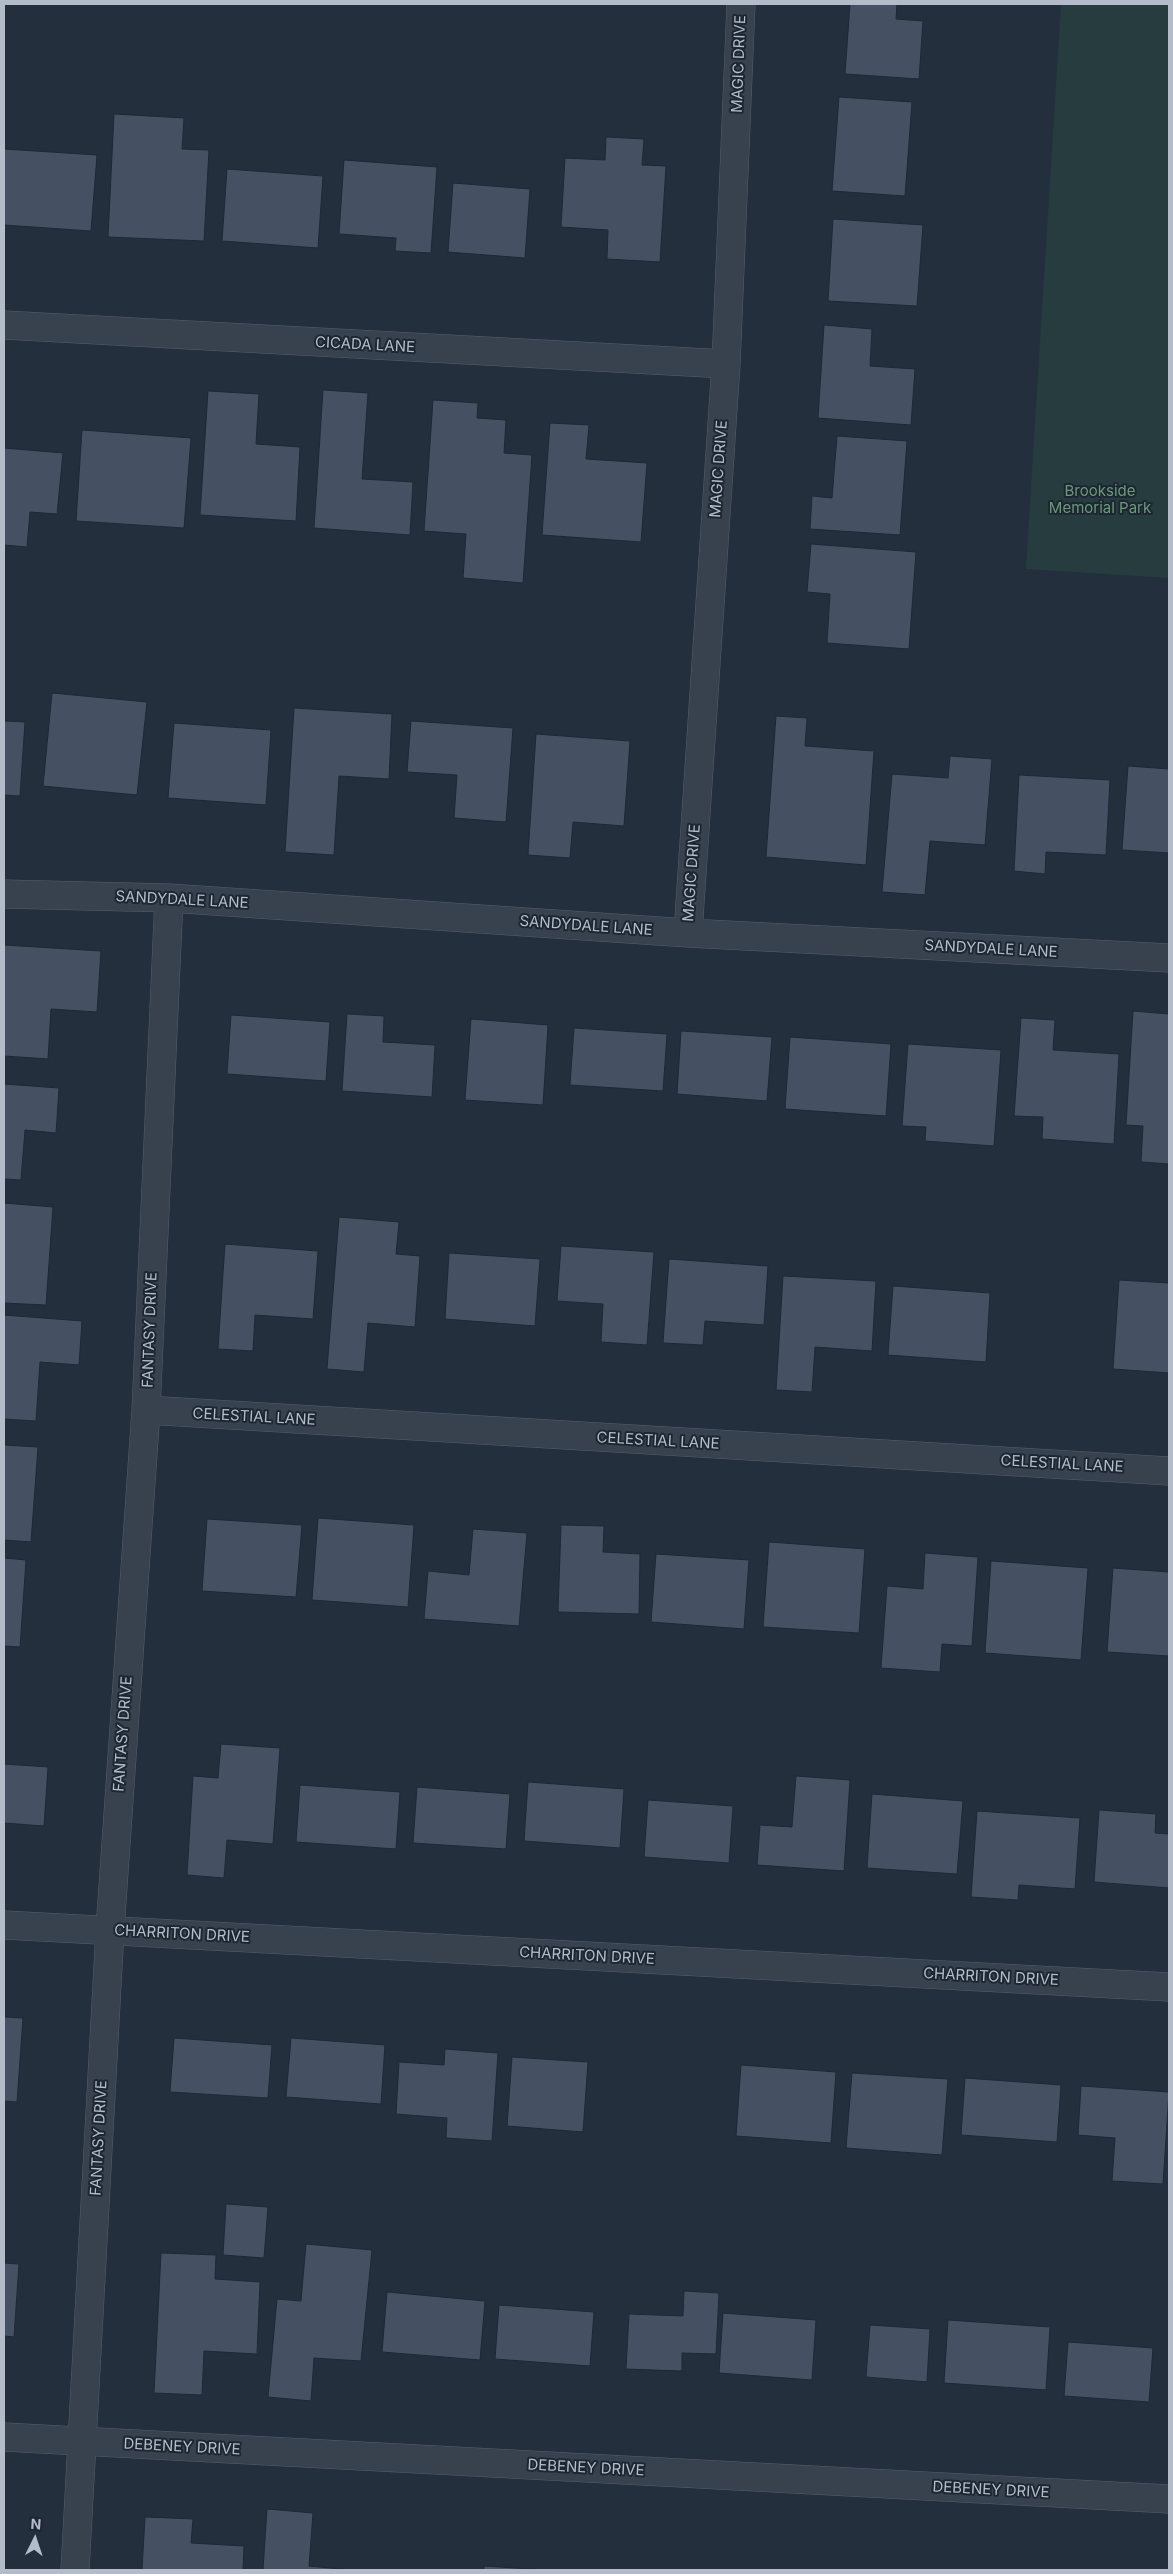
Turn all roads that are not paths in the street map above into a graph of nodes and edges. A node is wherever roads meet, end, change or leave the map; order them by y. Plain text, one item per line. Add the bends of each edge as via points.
1 (741, 4) edge
2 (4, 325) edge
3 (726, 364) junction
4 (4, 894) edge
5 (169, 898) junction
6 (688, 933) junction
7 (1169, 958) edge
8 (146, 1410) junction
9 (1169, 1471) edge
10 (4, 1925) edge
11 (110, 1930) junction
12 (1169, 1987) edge
13 (4, 2437) edge
14 (82, 2441) junction
15 (1169, 2500) edge
16 (75, 2570) edge

1 - 3 street, MAGIC DRIVE
2 - 3 street, CICADA LANE
3 - 6 street, MAGIC DRIVE
4 - 5 street, SANDYDALE LANE
5 - 6 street, SANDYDALE LANE
5 - 8 street, FANTASY DRIVE
6 - 7 street, SANDYDALE LANE
8 - 9 street, CELESTIAL LANE
8 - 11 street, FANTASY DRIVE
10 - 11 street, CHARRITON DRIVE
11 - 12 street, CHARRITON DRIVE
11 - 14 street, FANTASY DRIVE
13 - 14 street, DEBENEY DRIVE
14 - 15 street, DEBENEY DRIVE
14 - 16 street, FANTASY DRIVE

